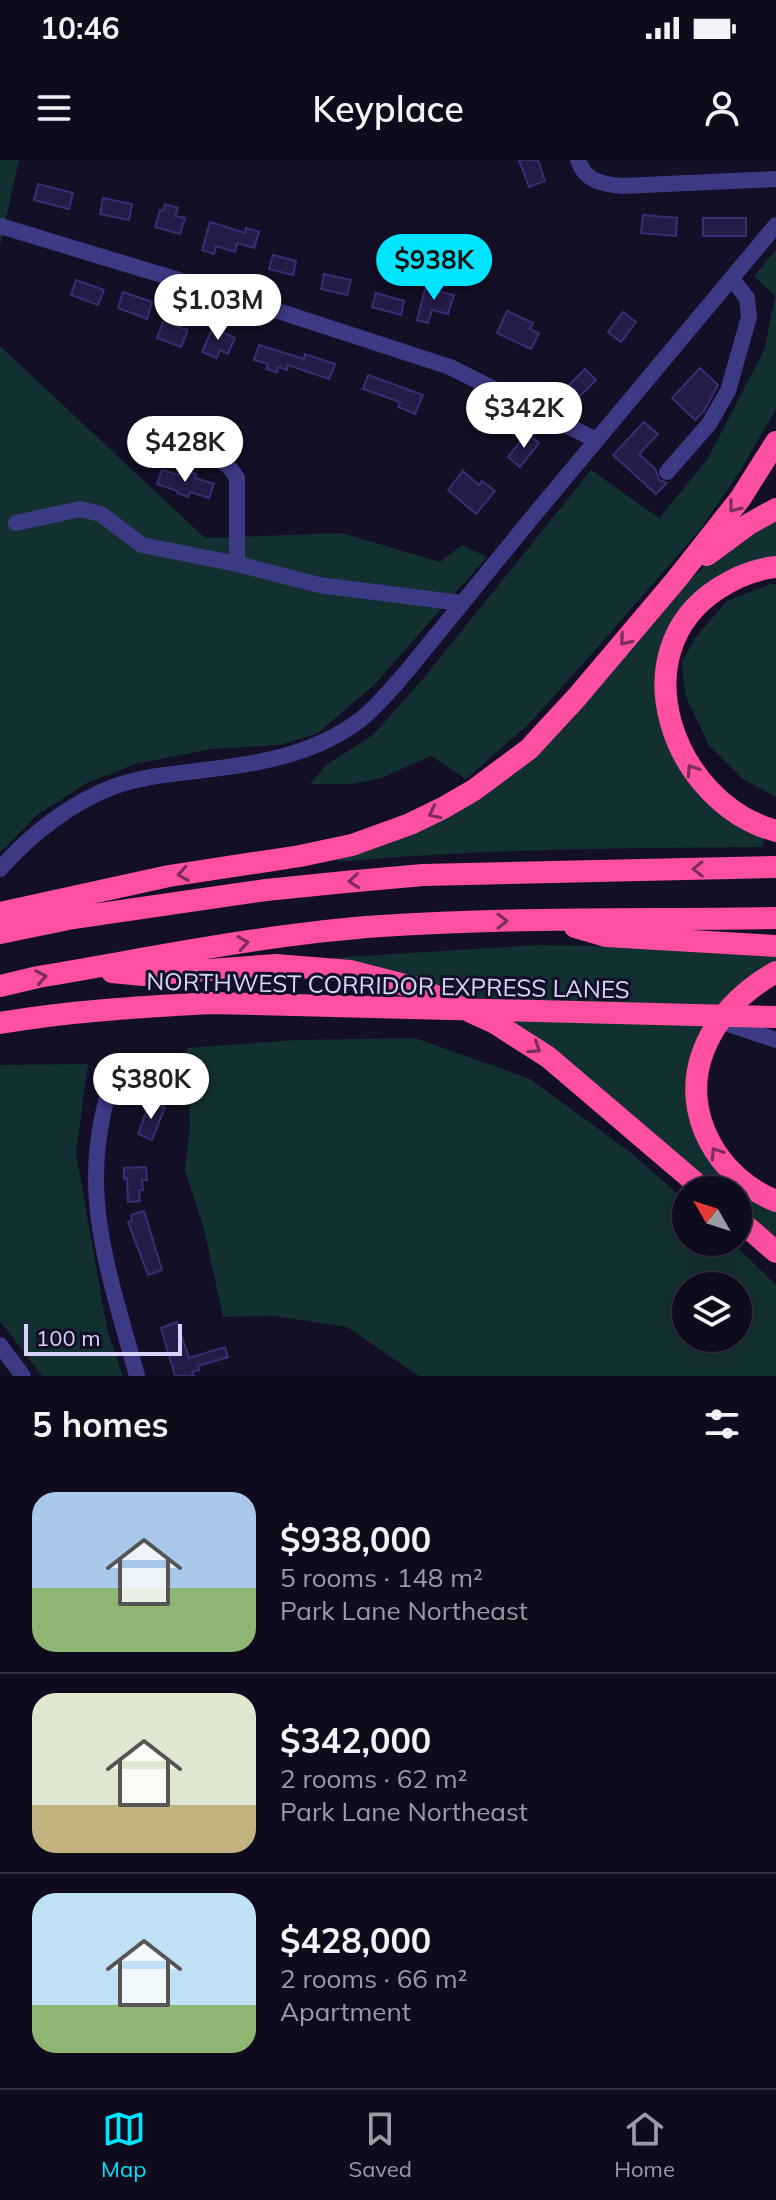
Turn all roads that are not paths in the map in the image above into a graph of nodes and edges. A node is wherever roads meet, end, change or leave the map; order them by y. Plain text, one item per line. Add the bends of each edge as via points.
1 (578, 160) edge
2 (776, 179) edge
3 (776, 225) edge
4 (0, 226) edge
5 (732, 279) junction
6 (596, 440) junction
7 (776, 442) edge
8 (192, 458) dead end
9 (667, 472) dead end
10 (776, 509) edge
11 (16, 523) dead end
12 (237, 564) junction
13 (776, 567) edge
14 (676, 580) junction
15 (461, 603) junction
16 (776, 831) edge
17 (776, 867) edge
18 (0, 869) edge
19 (6, 911) edge
20 (776, 918) edge
21 (551, 921) junction
22 (0, 933) edge
23 (776, 946) edge
24 (83, 969) junction
25 (776, 972) edge
26 (0, 986) edge
27 (776, 1017) edge
28 (719, 1021) junction
29 (0, 1023) edge
30 (776, 1040) edge
31 (117, 1068) dead end
32 (688, 1176) edge
33 (776, 1201) edge
34 (752, 1231) edge
35 (776, 1252) edge
36 (0, 1345) edge
37 (23, 1376) edge
38 (137, 1376) edge

1 - 2 street via 589,179 609,185
3 - 5 street
4 - 6 street via 450,367
5 - 6 street
5 - 9 street via 747,298 749,317 728,391 709,424
6 - 15 street
7 -> 14 highway via 740,499
8 - 12 street via 223,461 237,478
10 - 14 highway via 719,544
11 - 12 street via 80,509 101,514 142,545
12 - 15 street via 319,585
16 -> 13 highway via 738,815 698,780 676,739 666,694 671,649 692,611 728,583
14 -> 19 highway via 529,749 443,808 381,836 332,850 169,876
15 - 18 street via 386,696 326,741 273,760 114,787 57,816
17 -> 22 highway via 423,875 266,890
20 - 21 highway
21 - 23 highway via 606,936
24 -> 21 highway via 291,935 379,926
26 -> 24 highway
24 -> 32 highway via 143,975 276,965 350,971 420,989 495,1023 548,1057
25 - 28 highway
27 - 29 highway, NORTHWEST CORRIDOR EXPRESS LANES via 211,1003
28 - 30 street
33 -> 28 highway via 724,1165 700,1119 698,1071
31 - 38 street via 98,1132 95,1194
34 - 35 highway
36 - 37 street

